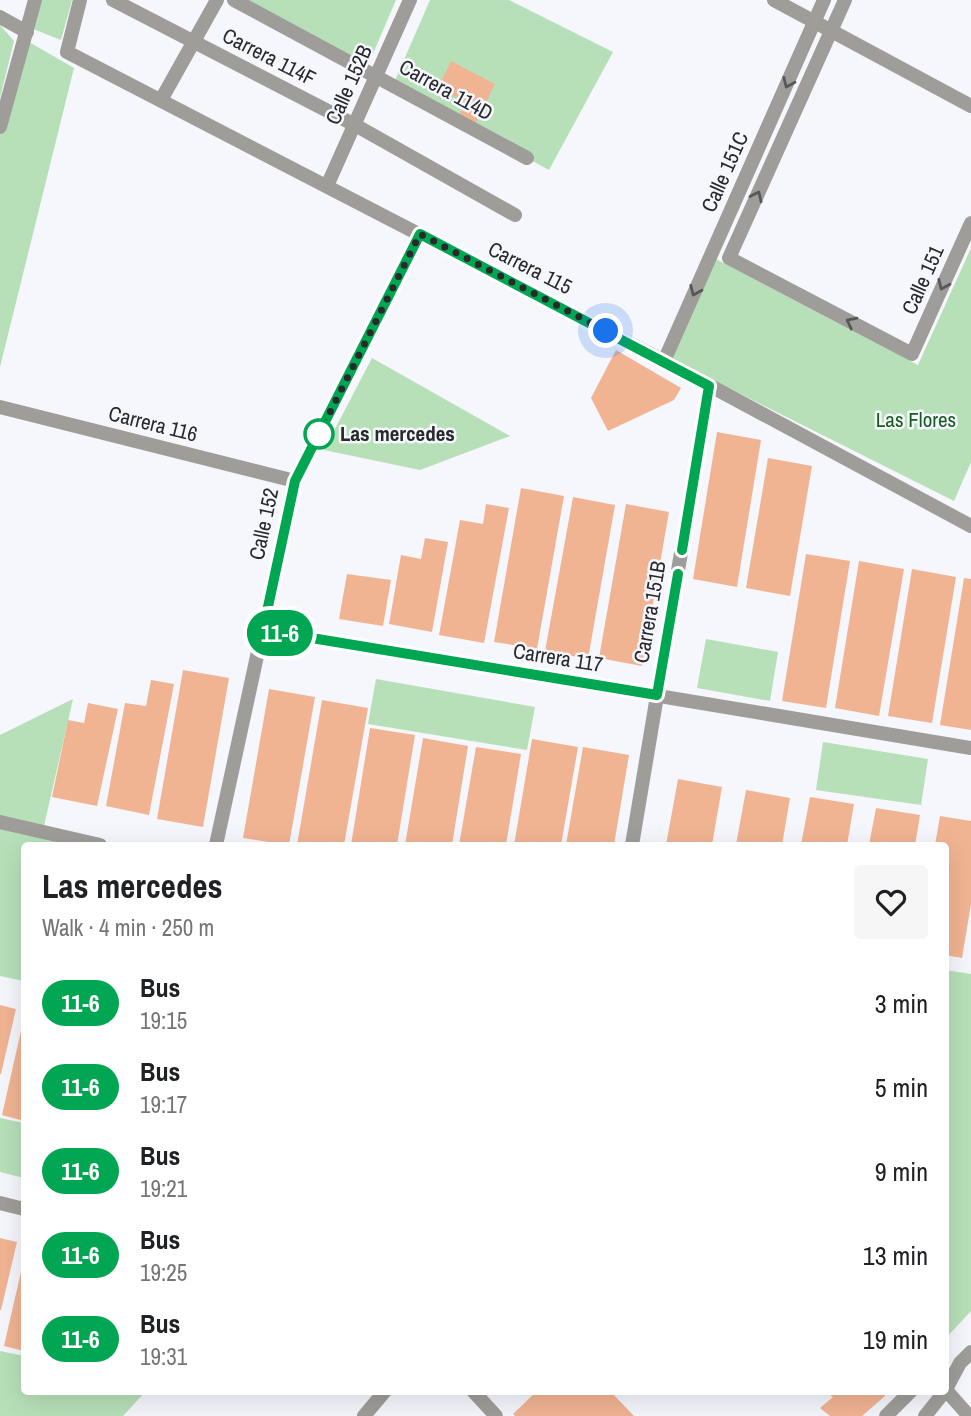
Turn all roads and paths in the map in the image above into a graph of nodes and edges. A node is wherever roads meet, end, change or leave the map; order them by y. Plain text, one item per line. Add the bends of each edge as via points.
1 (35, 0) edge
2 (80, 0) edge
3 (113, 0) edge
4 (217, 0) edge
5 (234, 0) edge
6 (410, 0) edge
7 (774, 0) edge
8 (824, 0) edge
9 (845, 0) edge
10 (0, 17) edge
11 (815, 21) junction
12 (832, 29) junction
13 (27, 32) junction
14 (194, 43) junction
15 (376, 76) junction
16 (161, 100) junction
17 (971, 106) edge
18 (355, 125) junction
19 (0, 127) edge
20 (527, 158) dead end
21 (327, 186) junction
22 (515, 215) dead end
23 (971, 223) edge
24 (420, 234) junction
25 (912, 354) joint
26 (664, 361) junction
27 (709, 386) junction
28 (0, 407) edge
29 (295, 481) junction
30 (971, 526) edge
31 (263, 630) junction
32 (657, 695) junction
33 (971, 748) edge
34 (0, 822) edge
35 (87, 842) edge
36 (217, 842) edge
37 (632, 842) edge
38 (0, 1203) edge
39 (21, 1208) edge
40 (966, 1358) edge
41 (949, 1368) edge
42 (949, 1384) edge
43 (949, 1394) edge
44 (382, 1395) edge
45 (478, 1395) edge
46 (907, 1395) edge
47 (941, 1395) edge
48 (364, 1416) edge
49 (496, 1416) edge
50 (886, 1416) edge
51 (925, 1416) edge
52 (969, 1416) edge

1 - 13 street
2 - 16 street, Carrera 115 via 66,52
3 - 14 street, Carrera 114F
4 - 14 street
5 - 15 street, Carrera 114D
6 - 15 street, Calle 152B
7 - 11 street
8 - 11 street, Calle 151C
9 - 12 street, Calle 151C
10 - 13 street
11 - 12 street
11 -> 26 street, Calle 151C
12 - 17 street
25 -> 12 street, Calle 151C via 729,258
13 - 19 street
14 - 16 street
14 - 18 street, Carrera 114F
15 - 18 street, Calle 152B
15 - 20 street, Carrera 114D
16 - 21 street, Carrera 115
18 - 21 street, Calle 152B
18 - 22 street, Carrera 114F
21 - 24 street, Carrera 115
23 -> 25 street, Calle 151
24 - 26 street, Carrera 115
24 - 29 street, Calle 152
26 - 27 street, Carrera 115
27 - 30 street, Carrera 115
27 - 32 street, Carrera 151B
28 - 29 street, Carrera 116
29 - 31 street, Calle 152
31 - 32 street, Carrera 117
31 - 36 street, Calle 152
32 - 33 street, Carrera 117
32 - 37 street, Carrera 151B
34 - 35 street
38 - 39 street
40 - 41 street
40 - 42 street
43 - 52 street
44 - 48 street
45 - 49 street
46 - 50 street
47 - 51 street

